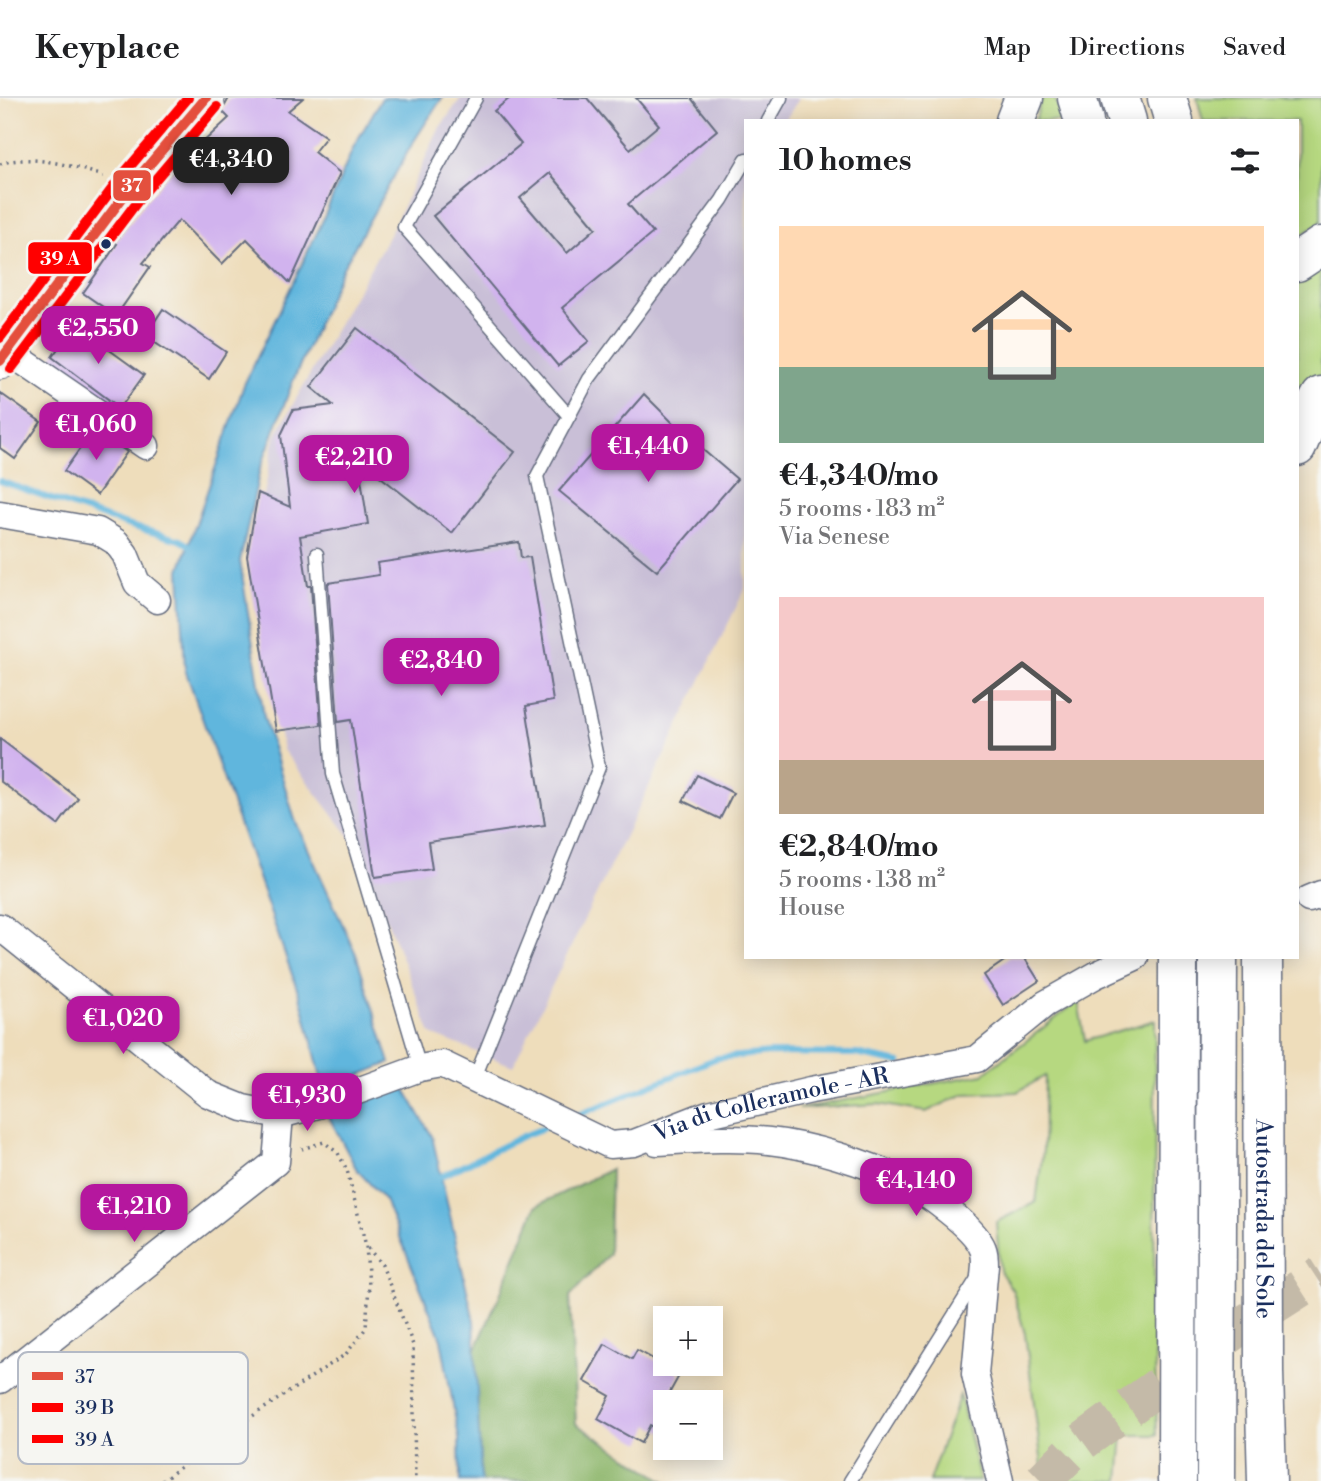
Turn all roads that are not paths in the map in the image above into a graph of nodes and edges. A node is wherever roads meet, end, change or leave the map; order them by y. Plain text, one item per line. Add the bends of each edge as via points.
1 (206, 98) edge
2 (475, 98) edge
3 (781, 98) edge
4 (1024, 98) edge
5 (1077, 98) edge
6 (1120, 98) edge
7 (1167, 98) edge
8 (769, 119) edge
9 (1016, 119) edge
10 (1083, 119) edge
11 (1126, 119) edge
12 (1173, 119) edge
13 (744, 162) edge
14 (1321, 246) edge
15 (1299, 261) edge
16 (4, 356) edge
17 (1321, 396) edge
18 (569, 416) junction
19 (1299, 442) edge
20 (146, 446) dead end
21 (0, 514) edge
22 (317, 554) dead end
23 (157, 600) dead end
24 (0, 927) edge
25 (1131, 959) edge
26 (1178, 959) edge
27 (1218, 959) edge
28 (1263, 959) edge
29 (1285, 959) edge
30 (409, 1071) junction
31 (474, 1080) junction
32 (280, 1115) junction
33 (634, 1143) junction
34 (1262, 1144) junction
35 (985, 1265) junction
36 (36, 1352) edge
37 (18, 1366) edge
38 (0, 1380) edge
39 (850, 1481) edge
40 (1000, 1481) edge
41 (1177, 1481) edge
42 (1216, 1481) edge
43 (1267, 1481) edge

1 - 16 main road via 132,185
2 - 18 lane via 404,227
3 - 8 lane
4 - 9 highway
5 - 10 highway
6 - 11 highway
7 - 12 highway
13 - 18 lane via 722,200 589,379
14 - 15 highway
16 - 20 street
17 - 19 highway
18 - 31 lane via 537,476 599,767
21 - 23 street via 98,531 117,542 137,583
22 - 30 lane via 333,774
24 - 32 street via 208,1094 243,1108
25 - 33 street, Via di Colleramole - AR via 1045,1004 976,1059 708,1114
26 - 41 highway
27 - 42 highway, Autostrada del Sole
28 - 34 highway, Autostrada del Sole
29 - 34 highway
30 - 31 street, Via di Colleramole - AR via 442,1064
30 - 32 street
31 - 33 street, Via di Colleramole - AR via 610,1145
32 - 36 street via 276,1163
33 - 35 street via 709,1139 813,1148 903,1181 946,1210 974,1235 984,1250
34 - 43 highway, Autostrada del Sole
35 - 39 lane
35 - 40 street via 975,1374
37 - 38 street

